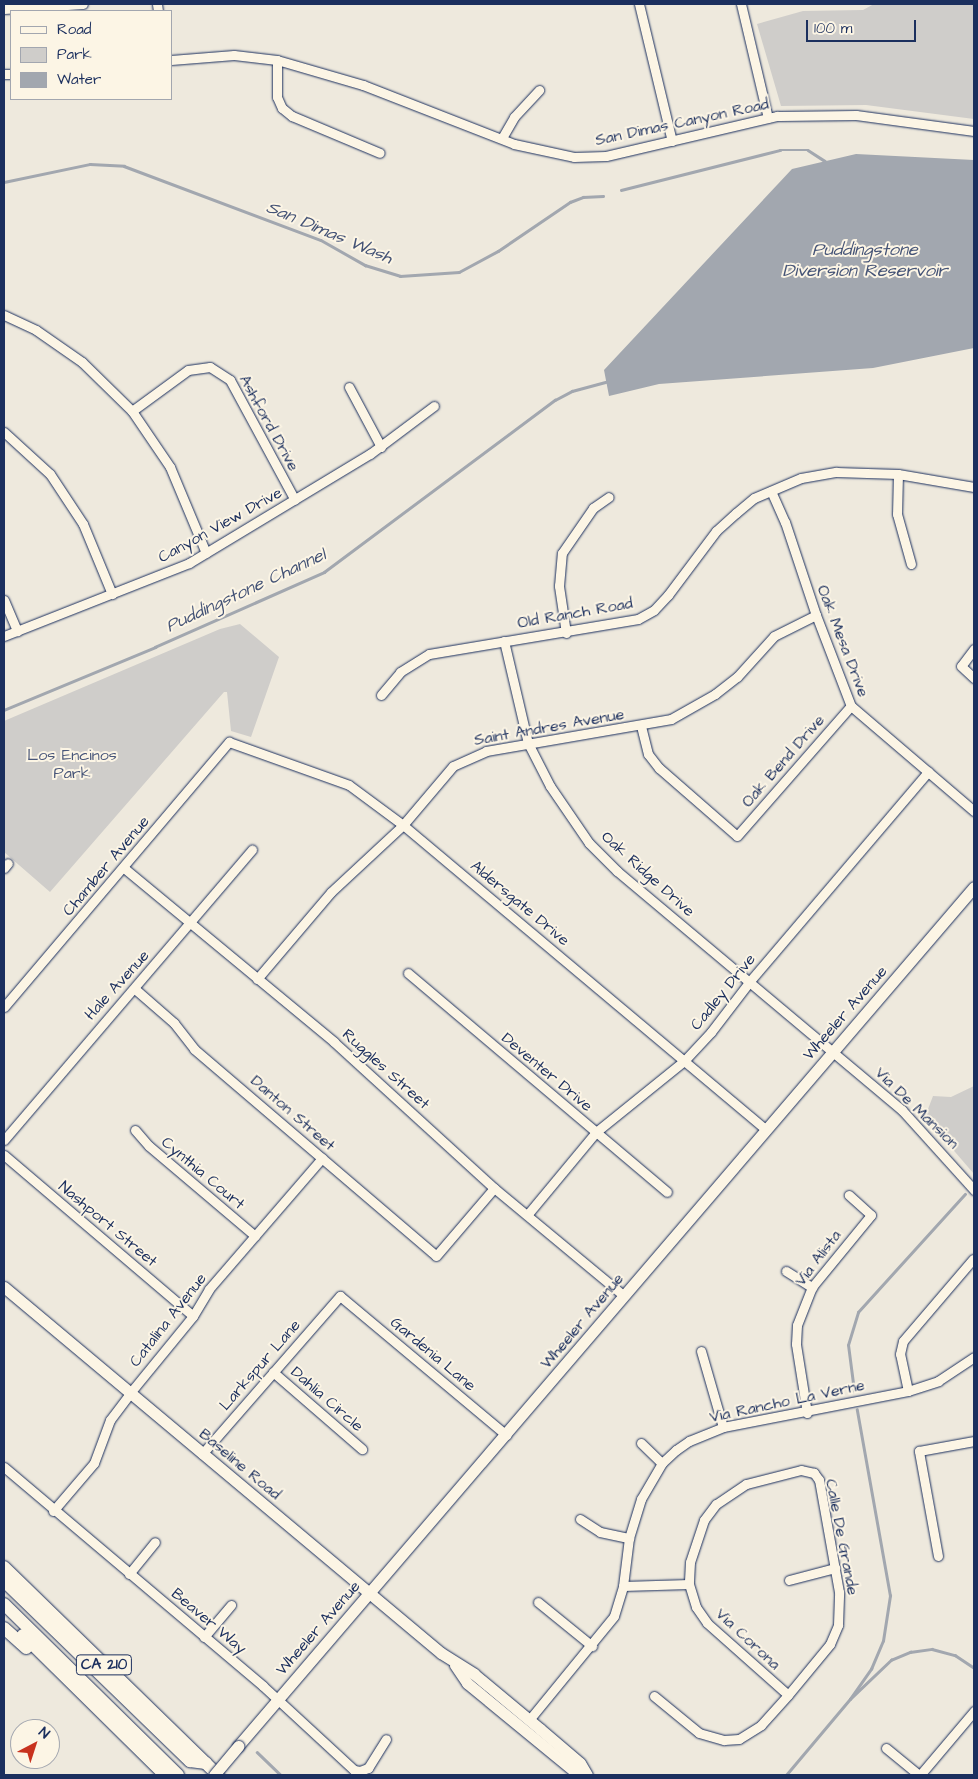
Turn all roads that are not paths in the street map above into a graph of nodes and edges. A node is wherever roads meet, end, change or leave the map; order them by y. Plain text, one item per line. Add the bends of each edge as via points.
1 (83, 4) edge
2 (639, 4) edge
3 (741, 4) edge
4 (54, 5) edge
5 (4, 8) edge
6 (172, 60) edge
7 (277, 60) junction
8 (539, 90) dead end
9 (768, 118) junction
10 (974, 131) edge
11 (502, 138) junction
12 (672, 141) junction
13 (380, 153) dead end
14 (4, 315) edge
15 (348, 387) dead end
16 (434, 406) dead end
17 (132, 412) junction
18 (4, 432) edge
19 (381, 447) junction
20 (898, 474) junction
21 (974, 487) edge
22 (771, 491) junction
23 (608, 497) dead end
24 (295, 500) junction
25 (206, 554) junction
26 (911, 564) dead end
27 (112, 594) junction
28 (4, 600) edge
29 (816, 615) junction
30 (17, 631) junction
31 (566, 633) junction
32 (4, 636) edge
33 (504, 641) junction
34 (974, 649) edge
35 (974, 678) edge
36 (381, 694) dead end
37 (851, 706) junction
38 (641, 726) junction
39 (229, 742) joint
40 (528, 744) junction
41 (928, 772) junction
42 (974, 811) edge
43 (403, 824) junction
44 (252, 850) dead end
45 (124, 868) junction
46 (974, 887) edge
47 (190, 923) junction
48 (408, 973) dead end
49 (258, 979) junction
50 (750, 981) junction
51 (135, 989) junction
52 (4, 1006) edge
53 (834, 1051) junction
54 (684, 1061) junction
55 (135, 1130) dead end
56 (766, 1130) junction
57 (596, 1132) junction
58 (4, 1140) edge
59 (4, 1155) edge
60 (322, 1158) junction
61 (494, 1188) junction
62 (974, 1190) edge
63 (667, 1192) dead end
64 (849, 1195) dead end
65 (528, 1214) junction
66 (255, 1236) junction
67 (973, 1259) edge
68 (786, 1271) dead end
69 (4, 1287) edge
70 (812, 1287) junction
71 (340, 1296) joint
72 (624, 1296) junction
73 (194, 1316) junction
74 (701, 1351) dead end
75 (974, 1357) edge
76 (273, 1372) junction
77 (908, 1391) junction
78 (130, 1393) junction
79 (806, 1413) junction
80 (723, 1427) junction
81 (506, 1435) junction
82 (974, 1441) edge
83 (641, 1443) dead end
84 (362, 1449) dead end
85 (202, 1454) junction
86 (662, 1463) junction
87 (4, 1467) edge
88 (814, 1473) joint
89 (54, 1511) junction
90 (580, 1519) dead end
91 (629, 1538) junction
92 (155, 1542) dead end
93 (938, 1556) dead end
94 (4, 1567) edge
95 (835, 1568) junction
96 (128, 1574) junction
97 (789, 1580) dead end
98 (4, 1581) edge
99 (689, 1584) junction
100 (623, 1586) junction
101 (369, 1594) junction
102 (538, 1602) dead end
103 (4, 1604) edge
104 (231, 1605) dead end
105 (4, 1616) edge
106 (4, 1628) edge
107 (204, 1637) junction
108 (592, 1646) junction
109 (455, 1665) junction
110 (788, 1695) junction
111 (654, 1696) dead end
112 (277, 1700) junction
113 (974, 1711) edge
114 (105, 1718) junction
115 (529, 1720) junction
116 (386, 1739) dead end
117 (886, 1748) dead end
118 (206, 1763) junction
119 (165, 1775) edge
120 (178, 1775) edge
121 (214, 1775) edge
122 (218, 1775) edge
123 (579, 1775) edge
124 (587, 1775) edge
125 (920, 1775) edge

1 - 4 street
2 - 12 street
3 - 9 street
4 - 5 street
6 - 7 street, San Dimas Canyon Road via 234,55
7 - 11 street, San Dimas Canyon Road via 364,85
7 - 13 street via 277,97 282,108 292,116
8 - 11 street via 514,117
9 - 10 street, San Dimas Canyon Road via 856,115
9 - 12 street, San Dimas Canyon Road
11 - 12 street, San Dimas Canyon Road via 540,152 574,158 606,156
14 - 17 street via 36,330 82,362
15 - 19 street
16 - 19 street, Canyon View Drive
17 - 24 street, Ashford Drive via 188,370 210,367 230,380
17 - 25 street via 170,467
18 - 27 street via 50,474 83,524
19 - 24 street, Canyon View Drive
20 - 21 street, Old Ranch Road
20 - 22 street, Old Ranch Road via 836,472 801,478
20 - 26 street via 897,514
22 - 29 street, Oak Mesa Drive via 785,522
22 - 31 street, Old Ranch Road via 754,498 716,532 654,610 638,619
23 - 31 street via 593,508 562,553 559,586
24 - 25 street, Canyon View Drive
25 - 27 street, Canyon View Drive
27 - 30 street, Canyon View Drive
28 - 30 street
29 - 37 street, Oak Mesa Drive
29 - 38 street, Saint Andres Avenue via 774,636 736,677 715,694 670,719
30 - 32 street, Canyon View Drive
31 - 33 street, Old Ranch Road
33 - 36 street, Old Ranch Road via 422,657 400,672
33 - 40 street, Oak Ridge Drive
34 - 35 street via 962,666
37 - 38 street, Oak Bend Drive via 737,836 658,768 648,754
37 - 41 street, Oak Mesa Drive
38 - 40 street, Saint Andres Avenue
39 - 43 street, Aldersgate Drive via 349,785
39 - 45 street, Chamber Avenue
40 - 43 street, Saint Andres Avenue via 486,751 453,766
40 - 50 street, Oak Ridge Drive via 550,786 589,843 617,871
41 - 42 street, Oak Mesa Drive
41 - 50 street, Cadley Drive
43 - 49 street, Saint Andres Avenue via 331,892
43 - 54 street, Aldersgate Drive
44 - 47 street, Hale Avenue
45 - 47 street, Ruggles Street
45 - 52 street, Chamber Avenue
46 - 53 main road, Wheeler Avenue
47 - 49 street, Ruggles Street
47 - 51 street, Hale Avenue
48 - 57 street, Deventer Drive
49 - 61 street, Ruggles Street via 334,1042
50 - 53 street, Oak Ridge Drive
50 - 54 street, Cadley Drive via 712,1032
51 - 58 street, Hale Avenue
51 - 60 street, Danton Street via 174,1022 194,1048
53 - 56 main road, Wheeler Avenue
53 - 62 street, Via De Mansion via 920,1128
54 - 56 street, Aldersgate Drive
54 - 57 street, Cadley Drive
55 - 66 street, Cynthia Court via 149,1146
56 - 72 main road, Wheeler Avenue
57 - 63 street, Deventer Drive
57 - 65 street, Cadley Drive
59 - 73 street, Nashport Street
60 - 61 street, Danton Street via 436,1256
60 - 66 street, Catalina Avenue
61 - 65 street, Ruggles Street
64 - 70 street, Via Alista via 871,1215
65 - 72 street, Ruggles Street
66 - 73 street, Catalina Avenue via 209,1290
67 - 77 street via 903,1340 900,1354
68 - 70 street
69 - 78 main road, Baseline Road
70 - 79 street, Via Alista via 797,1325 796,1344
71 - 76 street, Larkspur Lane
71 - 81 street, Gardenia Lane
72 - 81 main road, Wheeler Avenue
73 - 78 street, Catalina Avenue
74 - 80 street
75 - 77 street, Via Rancho La Verne via 938,1381
76 - 84 street, Dahlia Circle
76 - 85 street, Larkspur Lane
77 - 79 street, Via Rancho La Verne
78 - 85 main road, Baseline Road
78 - 89 street, Catalina Avenue via 110,1420 94,1463
79 - 80 street, Via Rancho La Verne
80 - 86 street, Via Rancho La Verne via 689,1441
81 - 101 main road, Wheeler Avenue
82 - 93 street via 920,1451
83 - 86 street
85 - 101 main road, Baseline Road
86 - 91 street, Via Rancho La Verne via 641,1498
87 - 89 street, Beaver Way
88 - 95 street, Calle De Grande via 819,1480
88 - 99 street, Via Corona via 801,1470 746,1484 716,1504 695,1540
89 - 96 street, Beaver Way
90 - 91 street via 600,1532
91 - 100 street, Via Rancho La Verne
92 - 96 street
94 - 118 highway, CA 210
95 - 97 street
95 - 110 street, Calle De Grande via 840,1609 838,1626 830,1644
96 - 107 street, Beaver Way
98 - 118 highway via 190,1761
99 - 100 street
99 - 110 street, Via Corona via 696,1607 707,1623
100 - 108 street, Via Rancho La Verne via 614,1616
101 - 109 main road, Baseline Road
101 - 112 main road, Wheeler Avenue
102 - 108 street
103 - 120 highway
104 - 107 street
105 - 114 highway, CA 210
106 - 114 highway
107 - 112 street, Beaver Way
108 - 115 street, Via Rancho La Verne
109 - 115 main road, Baseline Road via 474,1674
109 - 123 main road, Baseline Road via 467,1683
110 - 111 street, Calle De Grande via 750,1734 724,1740 699,1733
112 - 116 street, Beaver Way via 354,1770 360,1772 368,1768
112 - 121 main road, Wheeler Avenue, bridge
113 - 125 street
114 - 119 highway, CA 210
115 - 124 main road, Baseline Road via 580,1763
117 - 125 street
118 - 122 highway, CA 210

